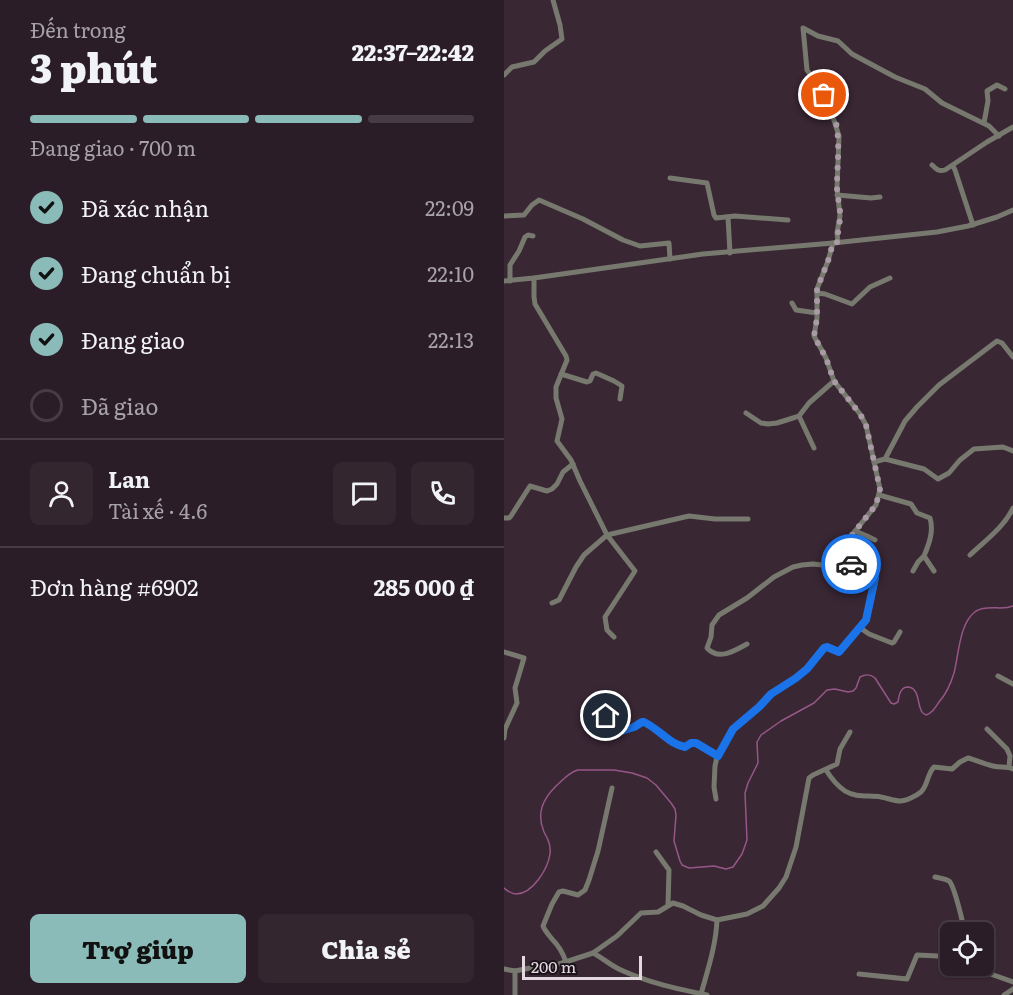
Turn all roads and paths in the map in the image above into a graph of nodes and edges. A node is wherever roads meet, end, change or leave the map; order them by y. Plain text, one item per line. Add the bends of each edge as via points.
1 (553, 0) edge
2 (504, 75) edge
3 (1005, 89) dead end
4 (984, 123) junction
5 (1013, 127) edge
6 (999, 135) junction
7 (932, 165) dead end
8 (952, 166) junction
9 (670, 178) dead end
10 (837, 195) junction
11 (880, 197) dead end
12 (1013, 211) edge
13 (504, 216) edge
14 (728, 217) junction
15 (788, 220) dead end
16 (973, 225) junction
17 (533, 236) dead end
18 (836, 243) junction
19 (730, 253) junction
20 (670, 259) junction
21 (534, 278) junction
22 (890, 278) dead end
23 (507, 280) edge
24 (817, 293) junction
25 (792, 303) dead end
26 (817, 313) junction
27 (1013, 357) edge
28 (561, 374) junction
29 (834, 381) junction
30 (620, 399) dead end
31 (746, 413) dead end
32 (799, 416) junction
33 (814, 448) dead end
34 (1013, 451) edge
35 (885, 459) junction
36 (874, 462) junction
37 (573, 464) junction
38 (879, 495) junction
39 (1013, 508) edge
40 (504, 518) edge
41 (748, 519) dead end
42 (855, 531) junction
43 (607, 535) junction
44 (875, 540) dead end
45 (970, 555) dead end
46 (924, 556) junction
47 (847, 562) junction
48 (913, 570) dead end
49 (933, 571) dead end
50 (552, 603) dead end
51 (859, 627) junction
52 (900, 632) dead end
53 (614, 637) dead end
54 (747, 644) dead end
55 (504, 652) edge
56 (998, 676) dead end
57 (1013, 684) edge
58 (606, 716) dead end
59 (987, 729) dead end
60 (850, 732) dead end
61 (504, 738) edge
62 (718, 756) junction
63 (1011, 768) edge
64 (826, 770) junction
65 (612, 788) dead end
66 (716, 800) dead end
67 (656, 852) dead end
68 (935, 877) dead end
69 (668, 905) junction
70 (717, 920) junction
71 (963, 922) edge
72 (593, 953) junction
73 (940, 957) edge
74 (566, 962) junction
75 (504, 969) edge
76 (515, 971) junction
77 (859, 974) dead end
78 (994, 975) edge
79 (1013, 982) edge
80 (1013, 989) edge
81 (704, 994) edge
82 (515, 995) edge
83 (1004, 995) edge

1 - 2 street via 562,39 534,62 512,67
3 - 4 street via 998,85 987,91
4 - 6 street
4 - 10 street via 852,54 838,41 803,28 807,70 828,102 839,136
5 - 6 street
6 - 8 street
7 - 8 street via 941,171
8 - 16 street
9 - 14 street via 707,183 715,217
10 - 11 street
10 - 18 street via 840,216
12 - 16 street
13 - 20 street via 524,215 539,200 640,246 669,243
14 - 15 street
14 - 19 street
16 - 18 street
17 - 23 street via 525,237 510,265
18 - 19 street
18 - 24 street
19 - 20 street
20 - 21 street
21 - 23 street
21 - 28 street via 535,304 567,358
22 - 24 street via 870,287 852,304
24 - 26 street
25 - 26 street via 796,310
26 - 29 street via 814,336
27 - 35 street via 1000,341 996,342 939,385 905,421
28 - 30 street via 587,382 596,373 622,386
28 - 37 street via 556,391 562,419 557,441
29 - 32 street
29 - 36 street via 863,418
31 - 32 street via 768,424
32 - 33 street
34 - 35 street via 1003,447 974,449 938,479 924,469
35 - 36 street
36 - 38 street
37 - 40 street via 552,489 530,486 511,516
37 - 43 street
38 - 42 street via 873,510
38 - 46 street via 911,504 917,513 930,518 931,534
39 - 45 street
41 - 43 street via 689,516
42 - 44 street
42 - 47 street
43 - 50 street via 584,555 558,602
43 - 53 street via 636,571 605,617 607,630
46 - 48 street
46 - 49 street
47 - 51 street via 875,578 866,620
47 - 54 street via 840,567 793,567 723,611 712,625 707,649 723,655
51 - 52 street via 892,643
51 - 62 street via 839,652 825,647 802,674 771,694 733,729
55 - 61 street via 524,658 515,688 516,703
56 - 57 street
58 - 62 street via 621,731 644,722 681,747 696,743
59 - 63 street via 1007,748
60 - 64 street via 837,764
62 - 66 street via 714,777
63 - 64 street via 968,758 952,769 934,767 920,794 900,801 851,794
64 - 70 street via 809,778 796,847 785,880 761,908
65 - 74 street via 586,888 578,895 559,892 543,926
67 - 69 street via 669,870
68 - 71 street via 952,885
69 - 70 street via 679,904
69 - 72 street via 658,912 641,913
70 - 81 street
72 - 74 street
72 - 81 street via 637,977
73 - 77 street via 917,955 907,979
74 - 76 street
75 - 76 street
76 - 82 street
78 - 79 street
80 - 83 street

